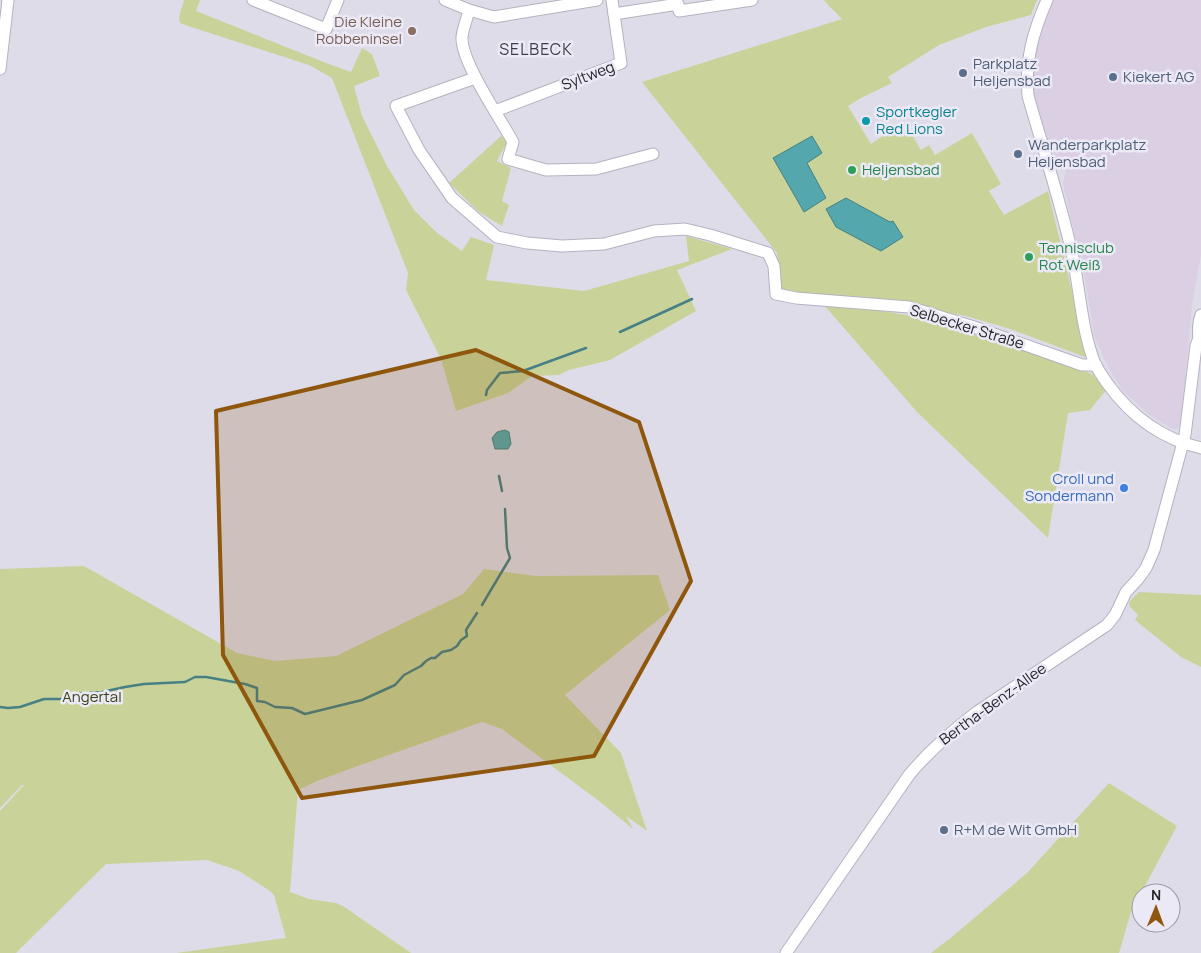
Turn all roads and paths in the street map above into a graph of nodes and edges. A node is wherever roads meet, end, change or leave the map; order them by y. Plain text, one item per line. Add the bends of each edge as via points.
1 (8, 0) edge
2 (253, 0) edge
3 (338, 0) edge
4 (445, 0) edge
5 (597, 0) edge
6 (612, 0) edge
7 (752, 0) edge
8 (1047, 0) edge
9 (469, 10) junction
10 (614, 14) junction
11 (0, 68) edge
12 (475, 78) junction
13 (495, 111) junction
14 (653, 154) dead end
15 (1201, 315) edge
16 (1200, 338) edge
17 (1096, 365) junction
18 (1182, 443) junction
19 (1201, 448) edge
20 (786, 953) edge

1 - 11 street
2 - 3 street via 326,29
4 - 9 street
5 - 9 street via 494,16
6 - 10 street, Syltweg
7 - 10 street via 679,11 678,4
8 - 17 street via 1030,49 1028,96 1072,253 1087,336
9 - 12 street via 462,38
10 - 13 street, Syltweg via 621,63
12 - 13 street
12 - 17 street, Selbecker Straße via 396,106 419,150 452,198 497,238 562,246 604,244 654,231 684,229 768,253 774,266 776,294 908,308 1082,365
13 - 14 street via 513,142 508,159 546,170 596,169
15 - 16 street, Bertha-Benz-Allee via 1198,325
16 - 18 street, Bertha-Benz-Allee via 1196,346
17 - 18 street via 1113,391 1142,421
18 - 19 street
18 - 20 street, Bertha-Benz-Allee via 1154,550 1115,615 1107,625 977,712 937,744 909,775

